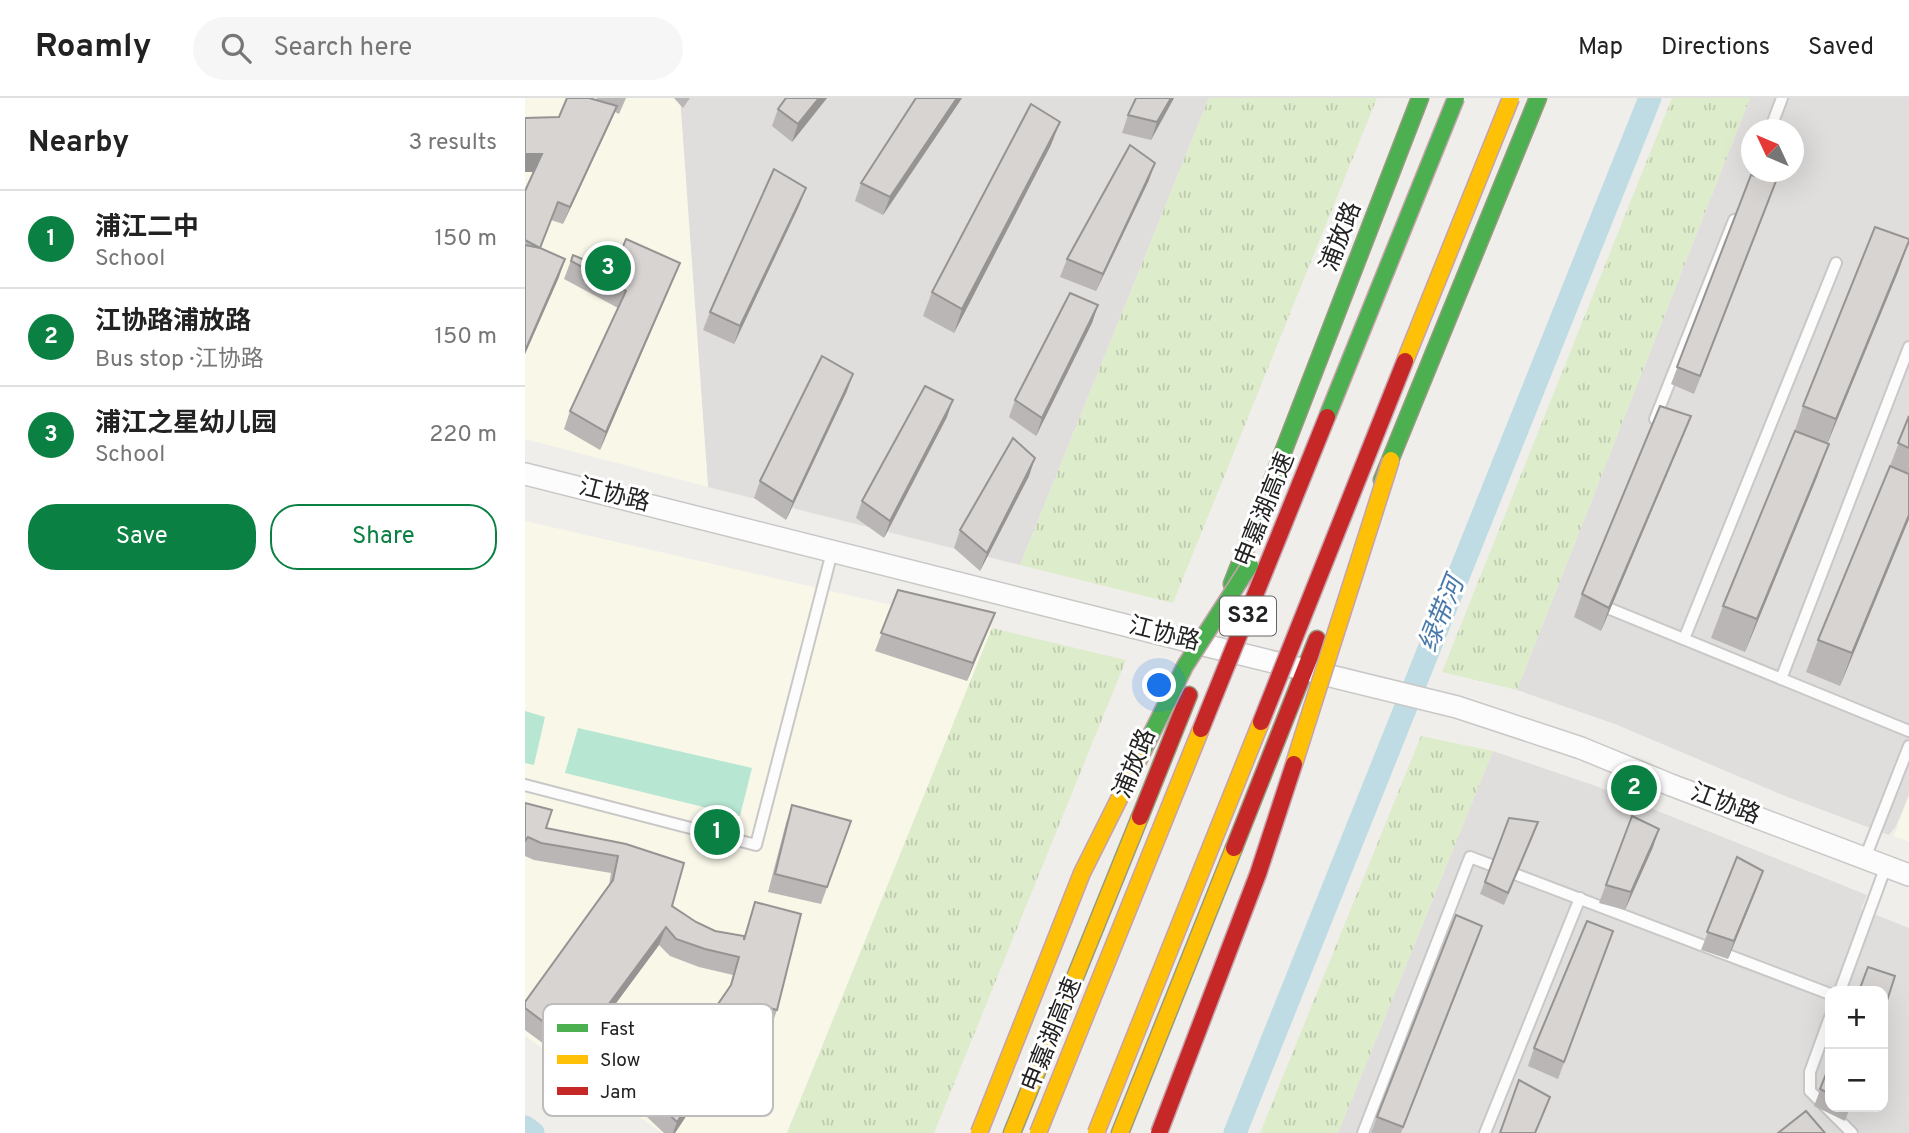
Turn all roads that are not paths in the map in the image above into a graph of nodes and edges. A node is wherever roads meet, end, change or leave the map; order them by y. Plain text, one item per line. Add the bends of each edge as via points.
1 (1420, 98) edge
2 (1456, 98) edge
3 (1511, 98) edge
4 (1538, 98) edge
5 (1782, 98) edge
6 (1774, 119) edge
7 (1740, 205) edge
8 (1836, 262) dead end
9 (1439, 277) junction
10 (1909, 347) edge
11 (1651, 429) edge
12 (525, 474) edge
13 (1299, 490) junction
14 (832, 552) junction
15 (1584, 598) edge
16 (1683, 639) junction
17 (1208, 646) junction
18 (1305, 669) junction
19 (1781, 679) junction
20 (1909, 731) edge
21 (1909, 746) edge
22 (525, 785) edge
23 (1865, 858) junction
24 (1886, 866) junction
25 (1909, 875) edge
26 (1580, 898) junction
27 (1842, 986) edge
28 (1825, 991) edge
29 (1825, 1031) edge
30 (978, 1133) edge
31 (1011, 1133) edge
32 (1038, 1133) edge
33 (1096, 1133) edge
34 (1120, 1133) edge
35 (1159, 1133) edge
36 (1363, 1133) edge
37 (1485, 1133) edge
38 (1852, 1133) edge

1 - 17 main road, 浦放路
2 - 13 main road, 申嘉湖高速 / S32, bridge
3 - 9 main road, S32, bridge
4 - 18 main road
5 - 6 lane
7 - 11 lane
8 - 16 lane
9 - 33 main road, S32, bridge
9 - 35 main road, bridge via 1404,416 1258,874
10 - 19 lane
12 - 14 street, 江协路
13 - 30 main road, bridge via 1179,678 1083,873
13 - 32 main road, 申嘉湖高速 / S32, bridge
14 - 17 street, 江协路
14 - 22 lane via 756,845
15 - 16 lane
16 - 19 lane
17 - 18 street, 江协路
17 - 31 main road, 浦放路
18 - 23 street, 江协路 via 1457,707 1581,748
18 - 34 main road
19 - 20 lane
21 - 23 lane
23 - 24 street, 江协路
24 - 25 street, 江协路
24 - 27 lane
26 - 28 lane
26 - 36 lane via 1470,857
26 - 37 lane
29 - 38 lane via 1810,1072 1810,1090

